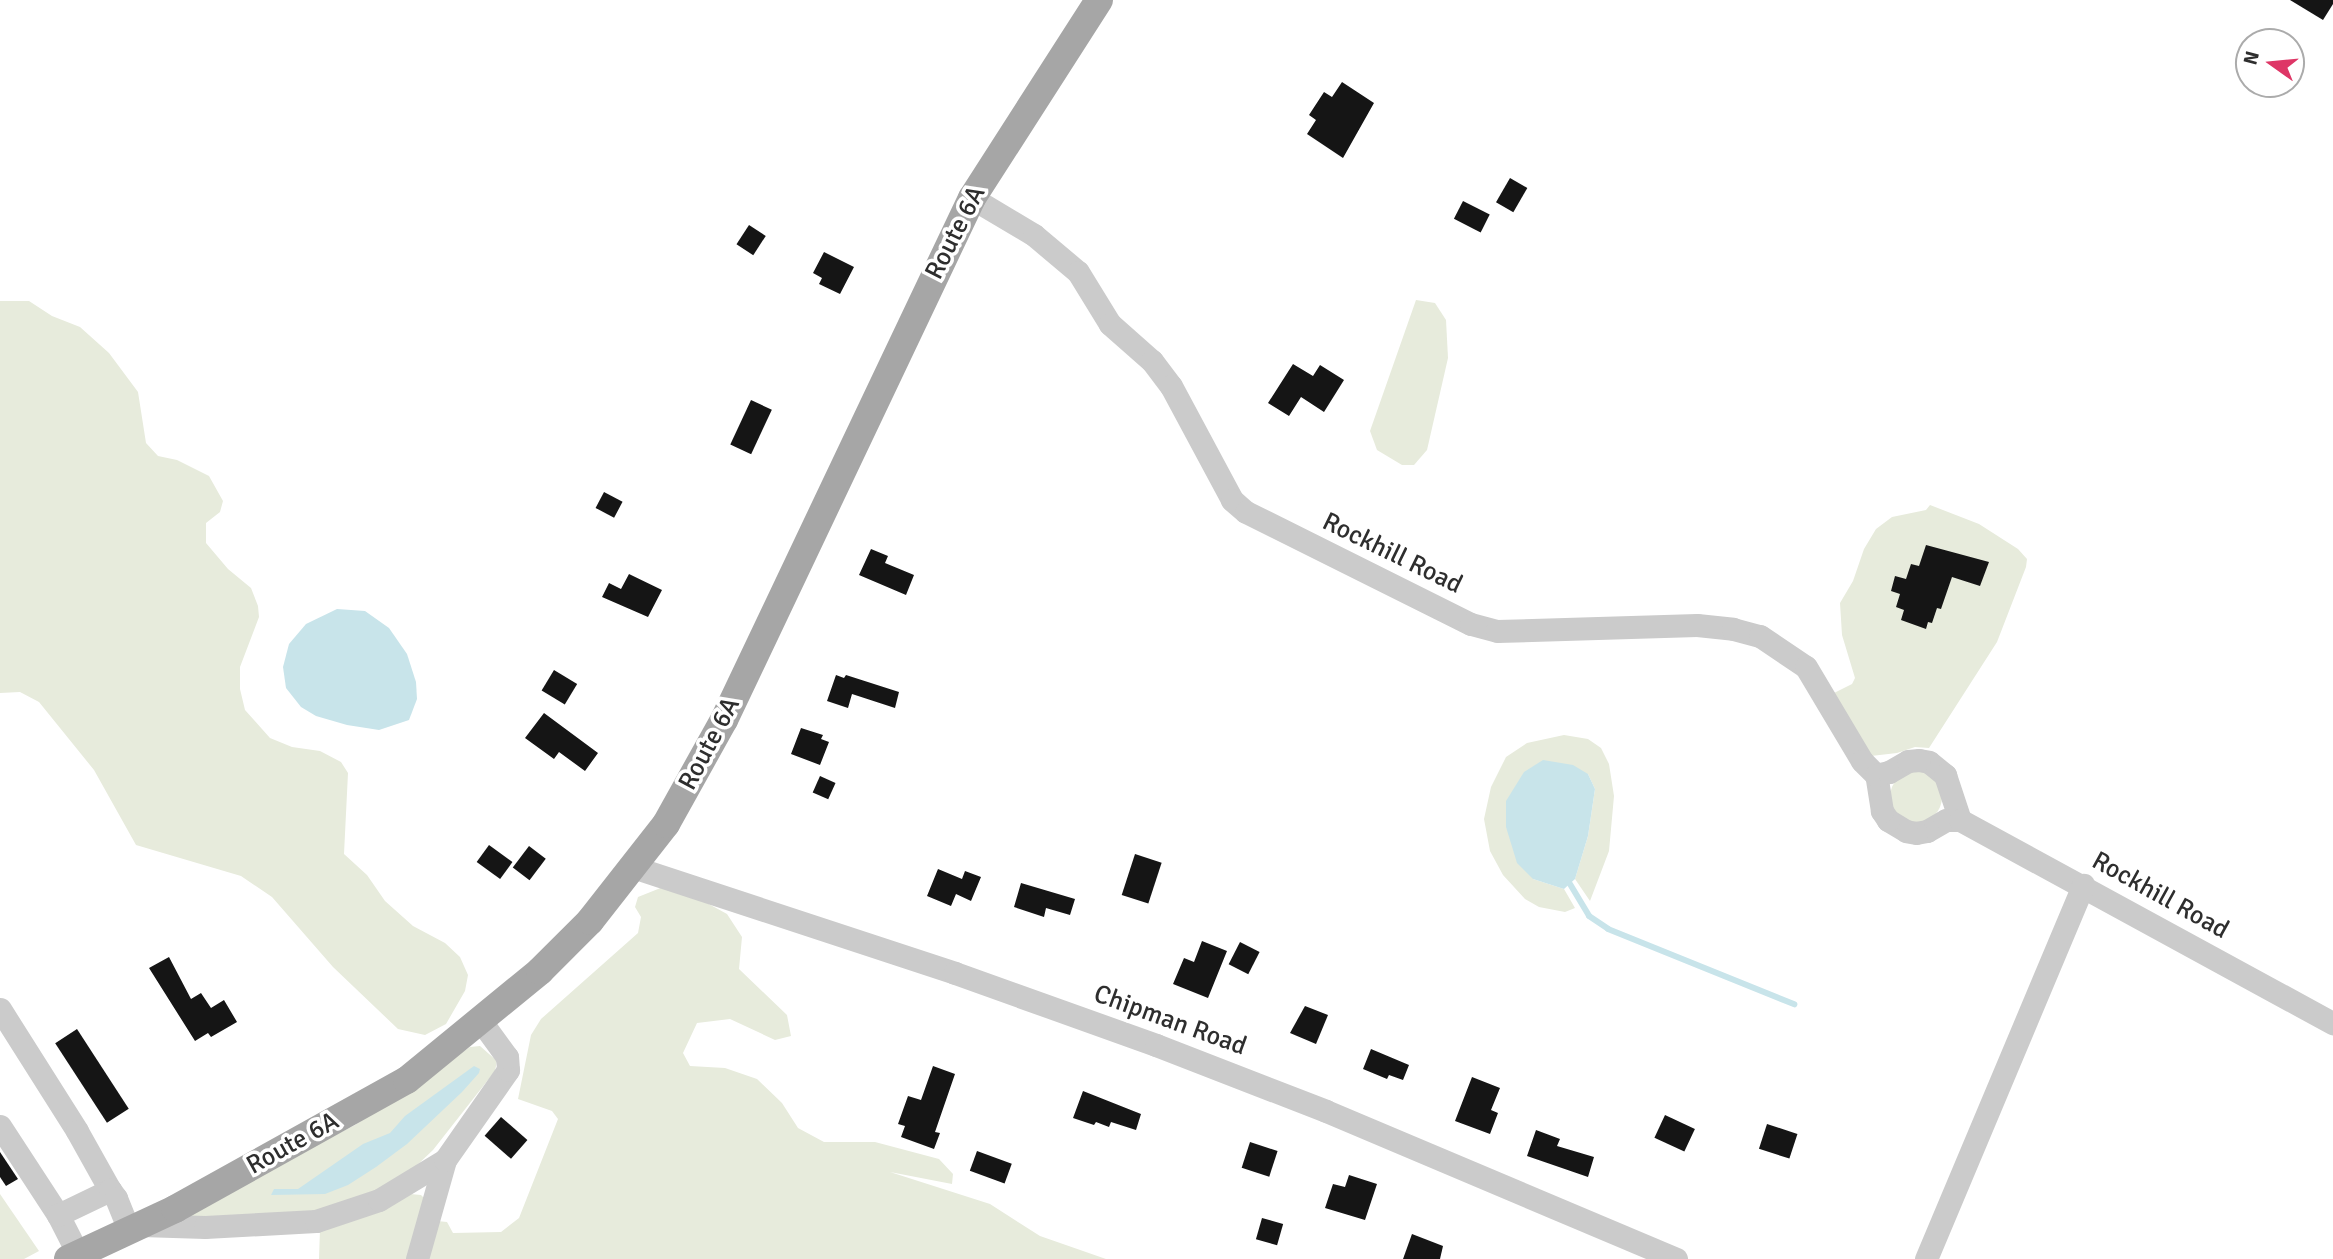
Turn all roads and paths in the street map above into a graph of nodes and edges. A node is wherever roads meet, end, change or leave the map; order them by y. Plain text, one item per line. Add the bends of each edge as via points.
1 (1099, 0) edge
2 (972, 198) junction
3 (1876, 775) junction
4 (1960, 820) junction
5 (633, 867) junction
6 (2083, 886) junction
7 (0, 1009) edge
8 (480, 1020) junction
9 (2333, 1023) edge
10 (0, 1126) edge
11 (446, 1160) junction
12 (110, 1190) junction
13 (58, 1216) junction
14 (135, 1228) junction
15 (73, 1256) edge
16 (417, 1259) edge
17 (1676, 1259) edge
18 (1926, 1259) edge

1 - 2 main road, Route 6A
2 - 3 street, Rockhill Road via 1034,235 1078,272 1110,324 1152,361 1171,386 1232,500 1246,512 1471,624 1497,631 1697,625 1760,636 1806,667 1862,761
2 - 5 main road, Route 6A via 724,720 666,824
3 - 4 street, Rockhill Road via 1882,811 1896,827 1916,833 1947,820
3 - 4 street via 1908,761 1929,762 1950,783
4 - 6 street, Rockhill Road
5 - 8 main road, Route 6A via 590,921 540,971
5 - 17 street, Chipman Road via 1156,1045 1326,1111
6 - 9 street, Rockhill Road
6 - 18 street
7 - 12 street
8 - 11 street via 507,1057 508,1070
8 - 14 main road, Route 6A via 407,1080
10 - 13 street
11 - 14 street via 379,1200 316,1221
11 - 16 street
12 - 13 street
12 - 14 street
13 - 15 street
14 - 15 main road, Route 6A

